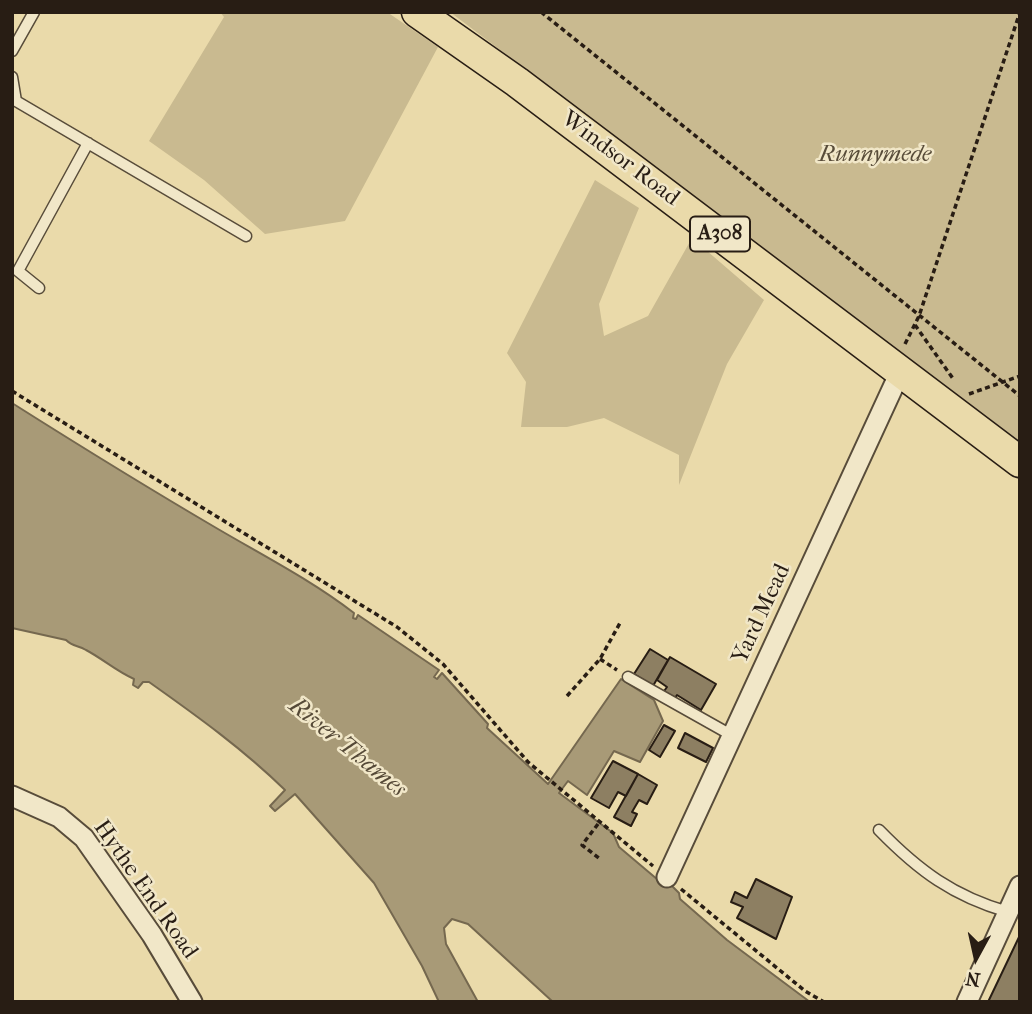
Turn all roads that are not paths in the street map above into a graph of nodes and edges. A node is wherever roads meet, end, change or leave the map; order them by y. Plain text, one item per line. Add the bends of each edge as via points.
1 (34, 12) edge
2 (417, 12) edge
3 (12, 51) edge
4 (12, 76) edge
5 (88, 144) junction
6 (246, 236) dead end
7 (39, 288) dead end
8 (901, 370) junction
9 (1020, 462) edge
10 (628, 677) road end
11 (733, 736) junction
12 (12, 796) edge
13 (879, 830) dead end
14 (667, 877) road end
15 (1020, 886) edge
16 (1008, 912) junction
17 (192, 1002) edge
18 (967, 1002) edge

1 - 3 lane
2 - 8 main road, Windsor Road / A308
4 - 5 lane via 16,102
5 - 6 lane
5 - 7 lane via 18,271
8 - 9 main road, Windsor Road / A308
8 - 11 street, Yard Mead
10 - 11 lane
11 - 14 street, Yard Mead
12 - 17 street, Hythe End Road via 59,817 84,838
13 - 16 lane via 954,893
15 - 16 street
16 - 18 street

